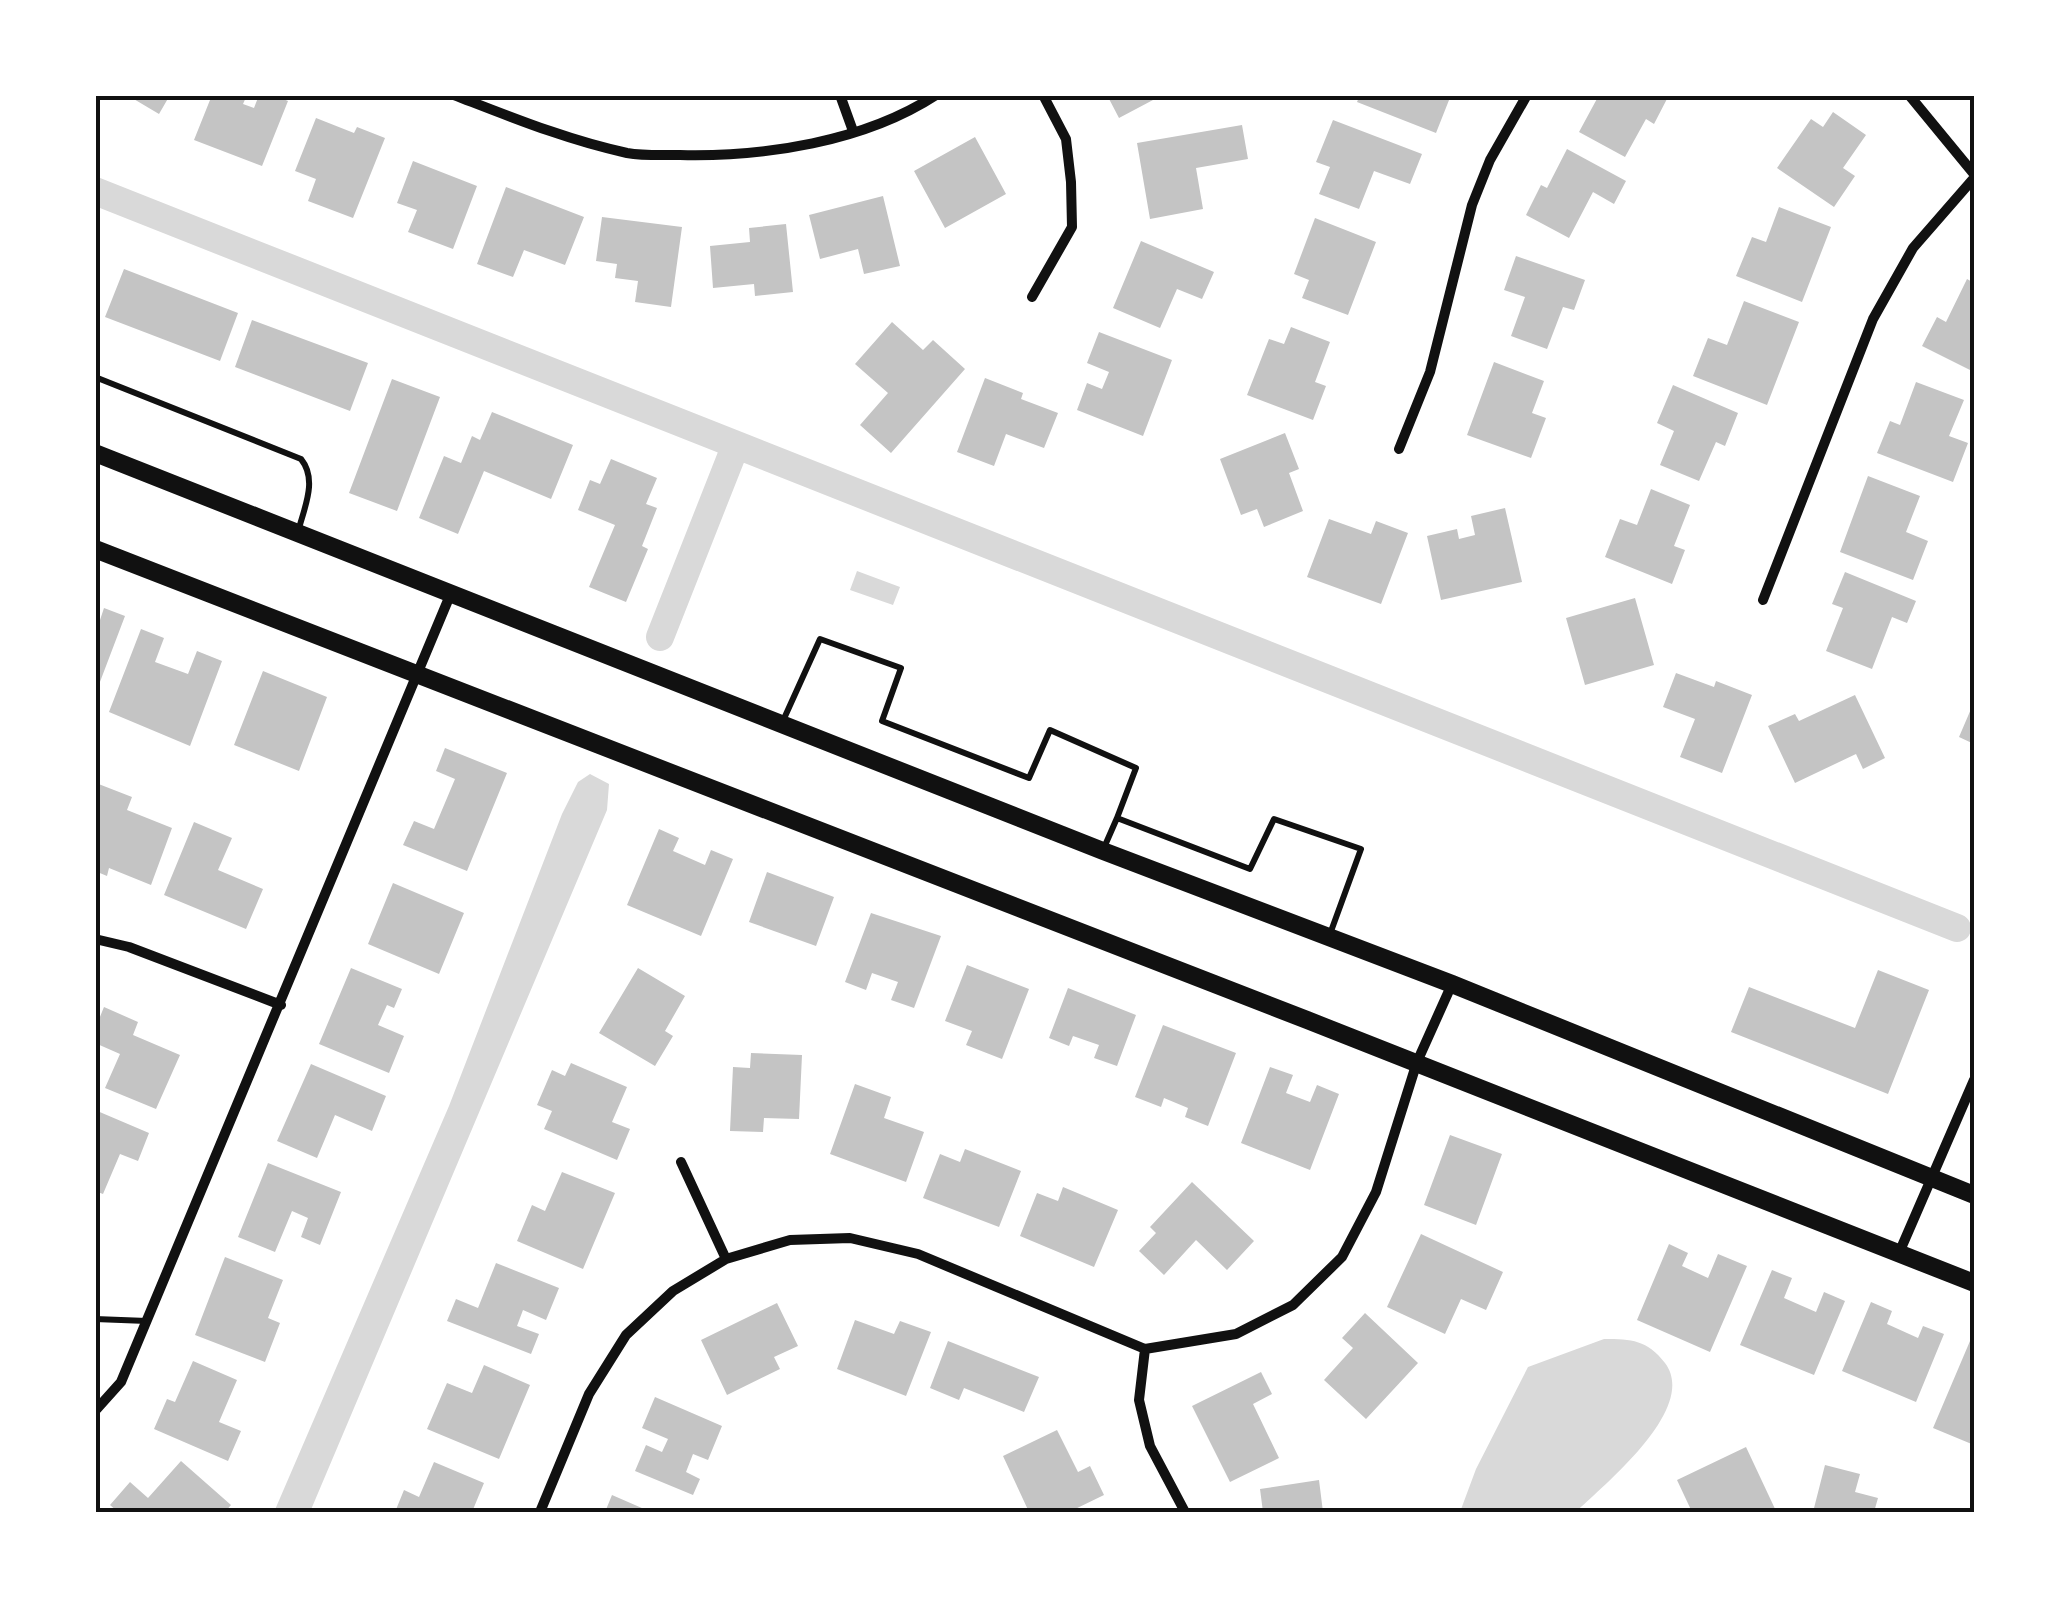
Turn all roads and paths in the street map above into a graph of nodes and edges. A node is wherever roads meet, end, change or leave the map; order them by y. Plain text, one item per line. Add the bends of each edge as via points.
1 (454, 95) edge
2 (840, 95) edge
3 (936, 95) edge
4 (1043, 95) edge
5 (1527, 95) edge
6 (1908, 95) edge
7 (853, 131) junction
8 (1974, 176) edge
9 (1032, 298) dead end
10 (95, 377) edge
11 (1399, 449) dead end
12 (95, 453) edge
13 (298, 533) junction
14 (95, 549) edge
15 (451, 593) junction
16 (1763, 600) dead end
17 (418, 673) junction
18 (781, 724) junction
19 (1117, 818) junction
20 (1103, 851) junction
21 (1329, 937) junction
22 (95, 940) edge
23 (1452, 984) junction
24 (281, 1004) junction
25 (1417, 1062) junction
26 (1974, 1080) edge
27 (680, 1162) dead end
28 (1932, 1178) junction
29 (1974, 1194) edge
30 (1898, 1253) junction
31 (726, 1259) junction
32 (1974, 1282) edge
33 (95, 1319) edge
34 (147, 1321) junction
35 (1144, 1350) junction
36 (95, 1411) edge
37 (540, 1512) edge
38 (1185, 1512) edge

1 - 7 street via 554,134 632,154 782,151
2 - 7 street
3 - 7 street
4 - 9 street via 1066,139 1072,227
5 - 11 street via 1472,205 1430,372
6 - 8 street
8 - 16 street via 1913,248 1874,319
10 - 13 lane via 301,458 309,469 309,490
12 - 13 main road
13 - 15 main road
14 - 17 main road
15 - 17 street
15 - 18 main road
17 - 24 street
17 - 25 main road
18 - 19 lane via 820,639 901,668 882,720 1030,778 1050,730 1136,768
18 - 20 main road
19 - 20 lane
19 - 21 lane via 1250,869 1274,819 1361,849
20 - 21 main road
21 - 23 main road
22 - 24 street
23 - 25 street
23 - 28 main road
24 - 34 street
25 - 30 main road
25 - 35 street via 1376,1192 1342,1257 1293,1304 1236,1334
26 - 28 street
27 - 31 street
28 - 29 main road
28 - 30 street
30 - 32 main road
31 - 35 street via 790,1240 850,1238 918,1254
31 - 37 street via 673,1291 626,1335 589,1394
33 - 34 lane
34 - 36 street via 121,1382
35 - 38 street via 1139,1400 1150,1446

